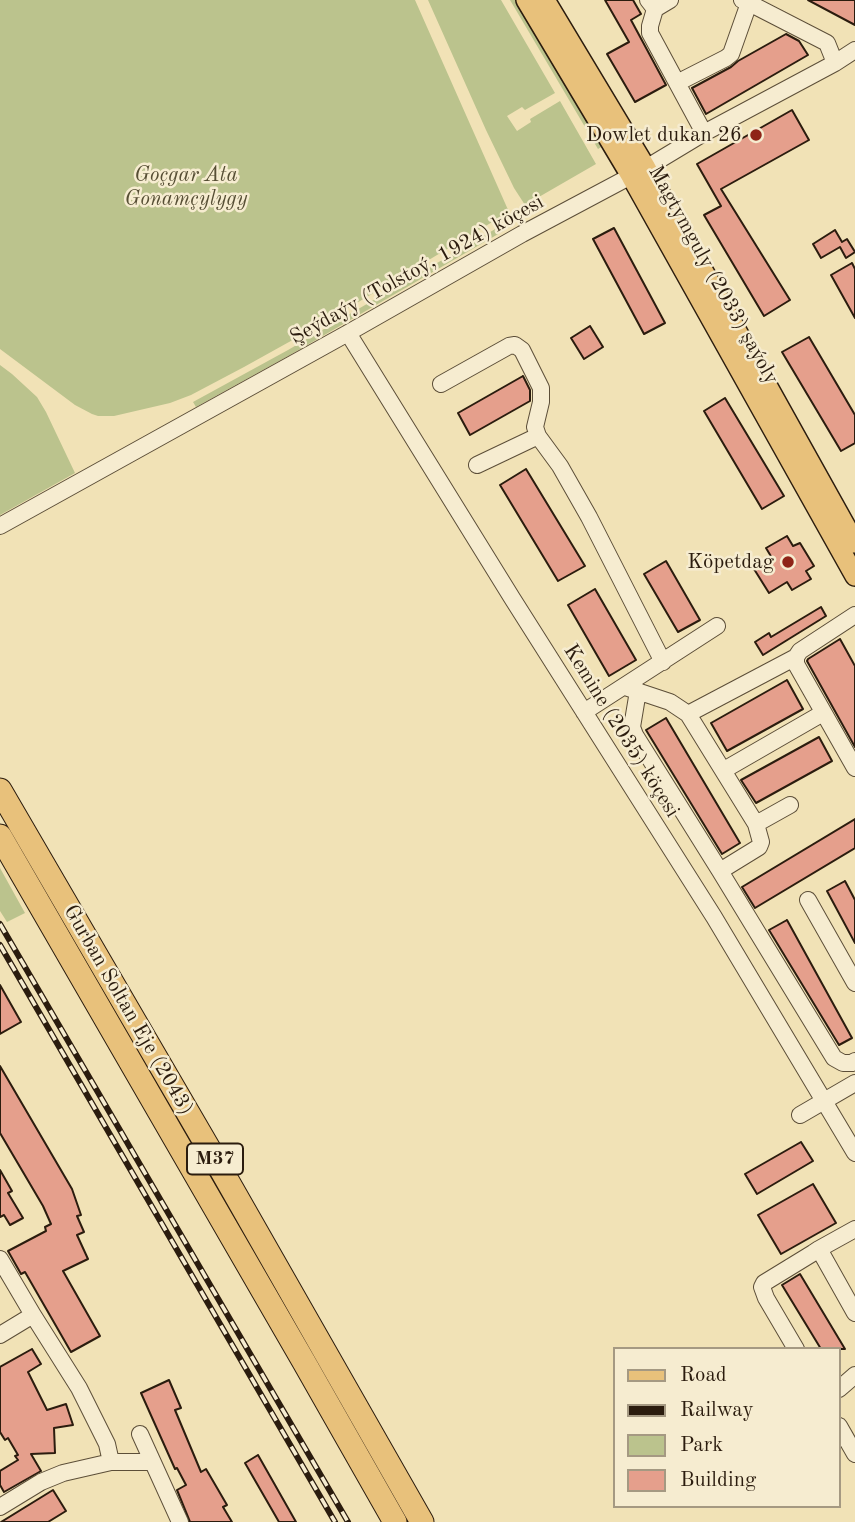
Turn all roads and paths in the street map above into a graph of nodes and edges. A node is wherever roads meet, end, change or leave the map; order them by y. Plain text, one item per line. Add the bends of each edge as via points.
1 (526, 0) edge
2 (545, 0) edge
3 (670, 0) edge
4 (747, 1) edge
5 (652, 5) edge
6 (855, 50) edge
7 (835, 63) junction
8 (677, 83) junction
9 (704, 133) junction
10 (638, 172) junction
11 (348, 334) junction
12 (441, 384) dead end
13 (538, 436) junction
14 (477, 465) dead end
15 (0, 526) edge
16 (854, 537) edge
17 (855, 576) edge
18 (855, 615) edge
19 (717, 626) dead end
20 (796, 657) junction
21 (663, 662) junction
22 (631, 689) junction
23 (584, 712) junction
24 (823, 713) junction
25 (688, 714) junction
26 (855, 768) edge
27 (724, 770) junction
28 (0, 790) edge
29 (790, 805) dead end
30 (756, 824) junction
31 (0, 836) edge
32 (720, 871) junction
33 (808, 900) dead end
34 (855, 983) edge
35 (855, 1061) edge
36 (855, 1083) edge
37 (824, 1101) junction
38 (800, 1115) dead end
39 (855, 1153) edge
40 (855, 1229) edge
41 (819, 1249) junction
42 (0, 1259) edge
43 (855, 1313) edge
44 (33, 1315) junction
45 (0, 1335) edge
46 (795, 1347) edge
47 (855, 1375) edge
48 (841, 1387) edge
49 (841, 1430) edge
50 (139, 1434) dead end
51 (855, 1454) edge
52 (111, 1462) junction
53 (151, 1462) junction
54 (0, 1507) edge
55 (180, 1522) edge
56 (395, 1522) edge
57 (422, 1522) edge

1 - 10 main road, Magtymguly (2033) şaýoly
2 - 10 main road, Magtymguly (2033) şaýoly
3 - 5 street
4 - 7 street via 827,43
4 - 8 street via 731,54
5 - 8 street via 650,33
6 - 7 street, Şeýdaýy (Tolstoý, 1924) köçesi
7 - 9 street, Şeýdaýy (Tolstoý, 1924) köçesi
8 - 9 street
9 - 10 street, Şeýdaýy (Tolstoý, 1924) köçesi
10 - 11 street, Şeýdaýy (Tolstoý, 1924) köçesi
10 - 16 main road, Magtymguly (2033) şaýoly
10 - 17 main road, Magtymguly (2033) şaýoly
11 - 15 street, Şeýdaýy (Tolstoý, 1924) köçesi
11 - 23 street, Kemine (2035) köçesi
12 - 13 street via 516,345 541,388 535,426
13 - 14 street
13 - 21 street via 589,517
18 - 20 street
19 - 21 street
20 - 24 street
20 - 25 street
21 - 22 street
22 - 23 street
22 - 25 street via 670,702
22 - 32 street via 635,735
23 - 37 street, Kemine (2035) köçesi
24 - 26 street
24 - 27 street
25 - 27 street
27 - 30 street
28 - 57 highway, Gurban Soltan Eje (2043) / M37
29 - 30 street
30 - 32 street via 759,847
31 - 56 highway, Gurban Soltan Eje (2043) / M37
32 - 35 street via 834,1058 843,1063
33 - 34 street
36 - 37 street
37 - 38 street
37 - 39 street, Kemine (2035) köçesi
40 - 41 street
41 - 43 street
41 - 46 street via 762,1287
42 - 44 street
44 - 45 street
44 - 52 street via 79,1388
47 - 48 street
49 - 51 street
50 - 53 street
52 - 53 street
52 - 54 street via 63,1473
53 - 55 street

